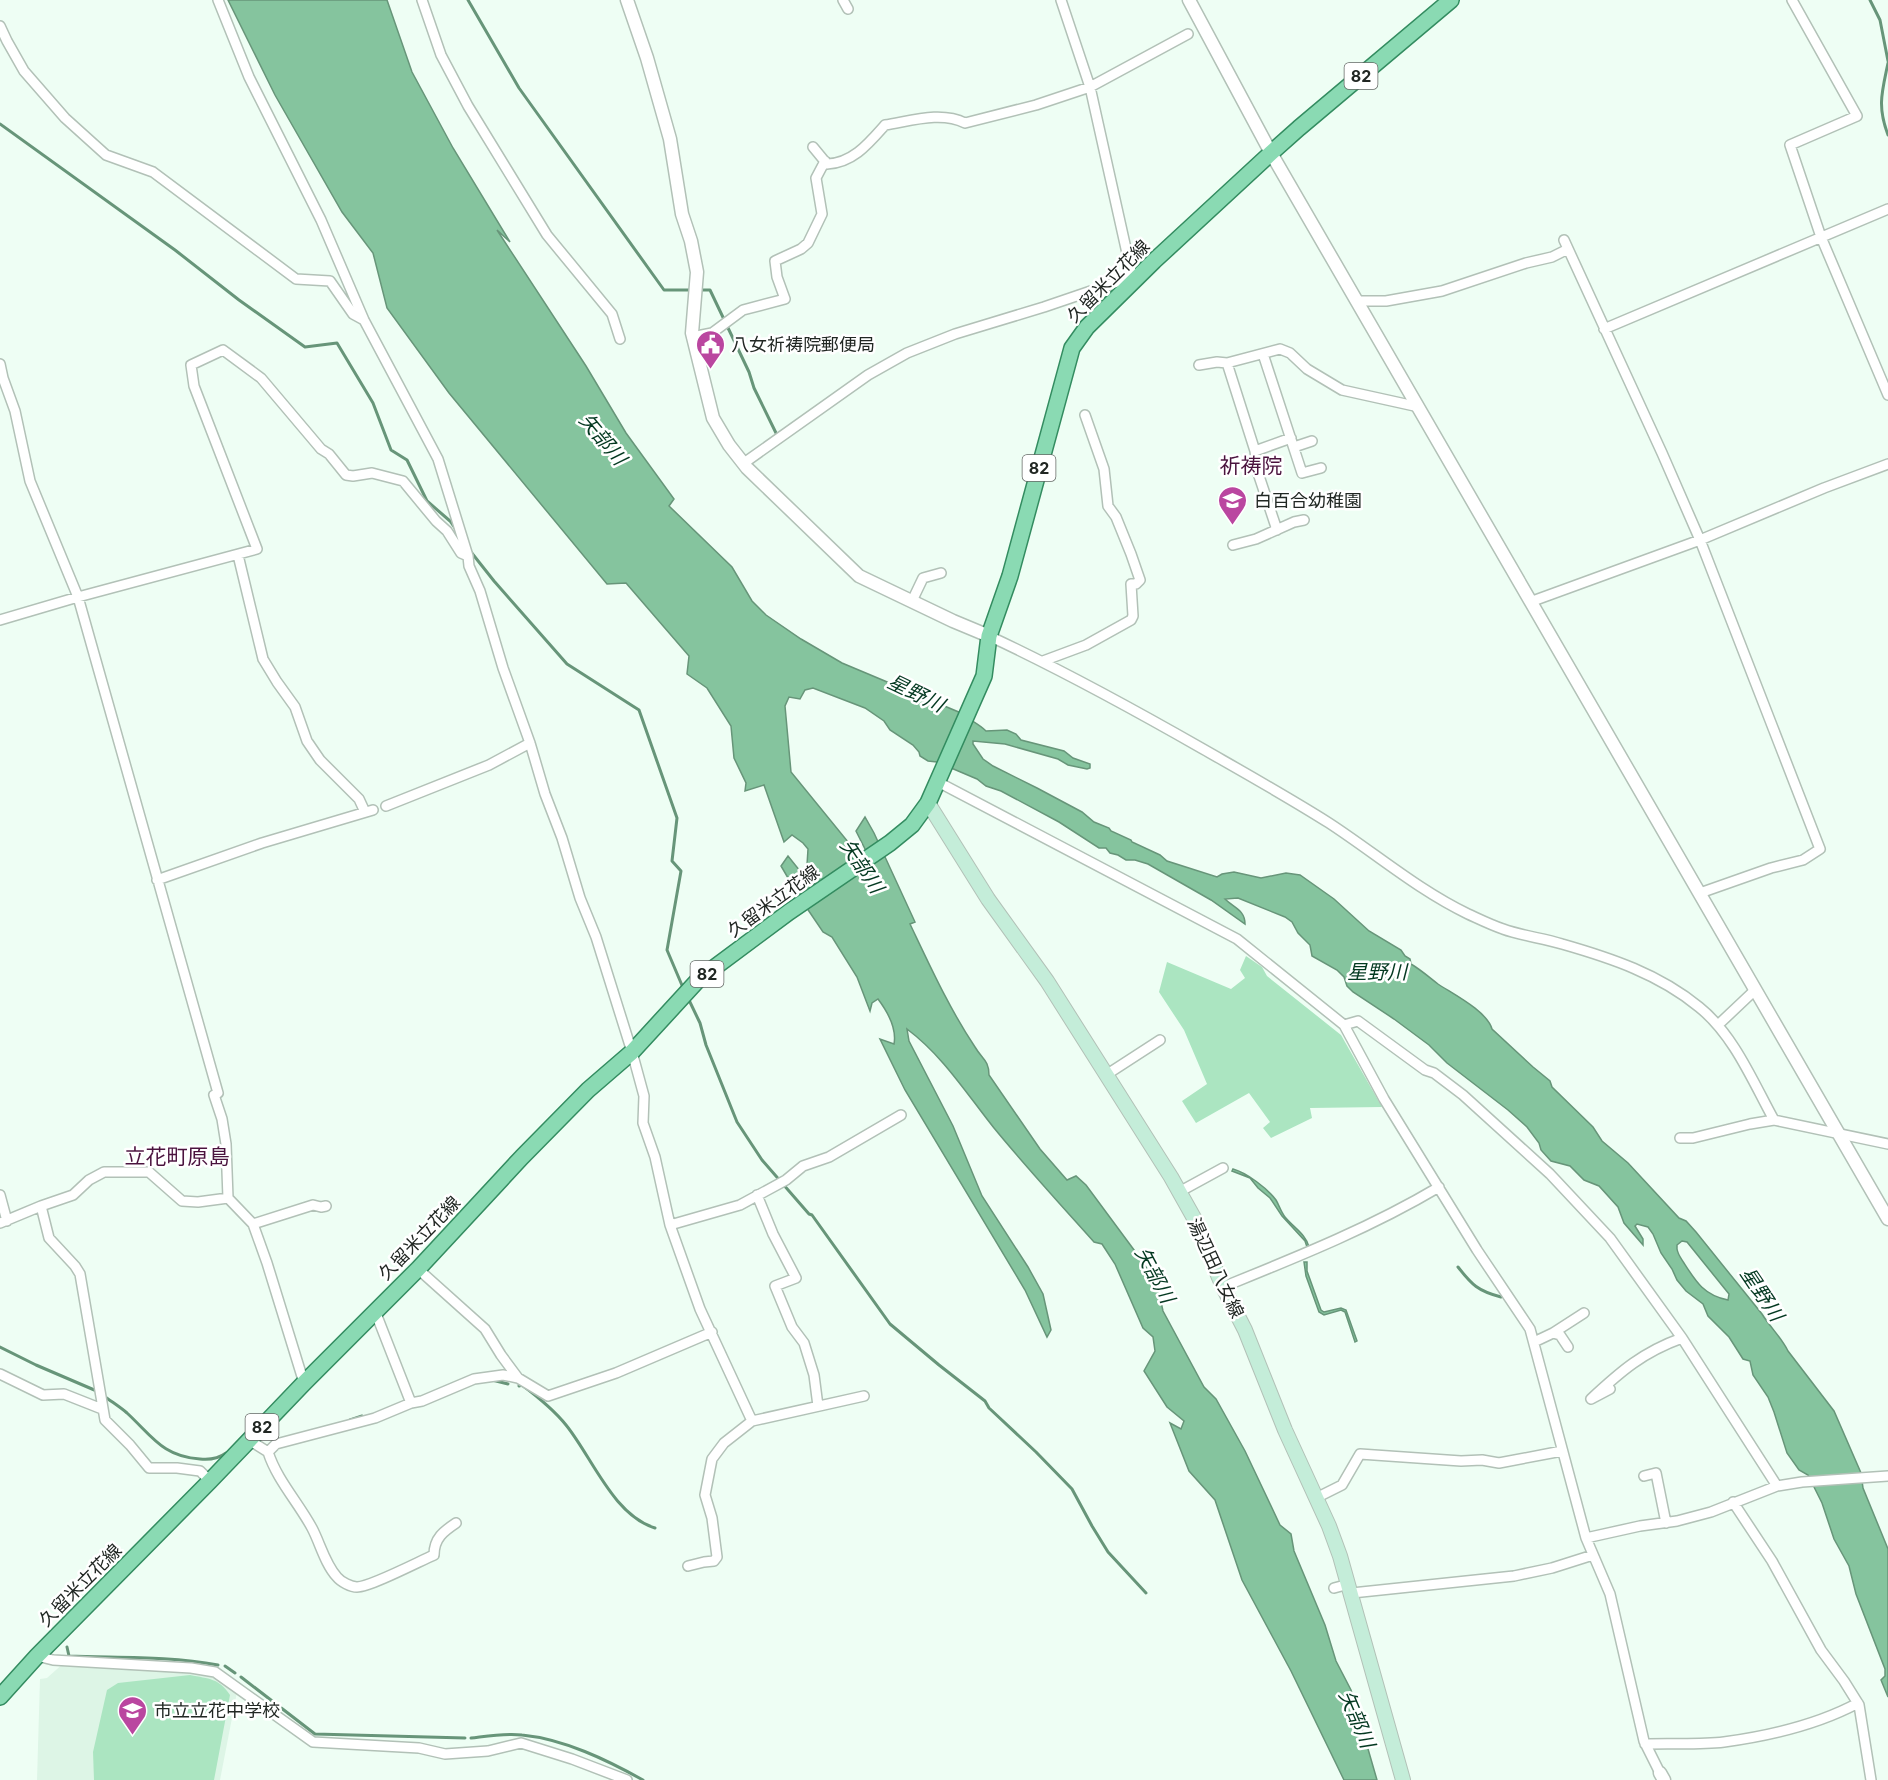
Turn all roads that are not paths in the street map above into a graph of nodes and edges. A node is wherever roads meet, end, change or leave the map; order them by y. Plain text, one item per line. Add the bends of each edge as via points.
1 (218, 0) edge
2 (422, 0) edge
3 (627, 0) edge
4 (1061, 0) edge
5 (1189, 0) edge
6 (1451, 0) edge
7 (1792, 0) edge
8 (0, 26) edge
9 (1188, 34) dead end
10 (1090, 87) junction
11 (813, 147) dead end
12 (1271, 153) junction
13 (825, 162) junction
14 (1888, 209) edge
15 (1821, 237) junction
16 (1132, 280) junction
17 (1358, 301) junction
18 (364, 320) junction
19 (1604, 329) junction
20 (692, 337) junction
21 (620, 339) dead end
22 (1263, 354) junction
23 (1227, 363) junction
24 (0, 364) edge
25 (1199, 365) dead end
26 (1888, 395) edge
27 (1419, 407) junction
28 (1085, 415) dead end
29 (1312, 441) dead end
30 (1292, 442) junction
31 (1255, 451) junction
32 (744, 463) junction
33 (1888, 464) edge
34 (1321, 468) dead end
35 (1304, 520) dead end
36 (1277, 530) junction
37 (1700, 540) junction
38 (1233, 545) dead end
39 (240, 554) junction
40 (468, 555) junction
41 (941, 573) dead end
42 (78, 597) junction
43 (912, 601) junction
44 (1530, 602) junction
45 (0, 620) edge
46 (989, 636) junction
47 (1043, 662) junction
48 (530, 743) junction
49 (938, 779) junction
50 (928, 803) junction
51 (386, 806) dead end
52 (157, 880) junction
53 (1700, 893) junction
54 (1755, 990) junction
55 (1344, 1025) junction
56 (1718, 1025) junction
57 (1160, 1040) dead end
58 (632, 1052) junction
59 (1106, 1075) junction
60 (902, 1115) dead end
61 (1774, 1120) junction
62 (1840, 1135) junction
63 (1680, 1138) dead end
64 (1888, 1144) edge
65 (1223, 1168) dead end
66 (1439, 1186) junction
67 (1179, 1192) junction
68 (0, 1195) edge
69 (757, 1195) junction
70 (228, 1198) junction
71 (41, 1206) junction
72 (326, 1206) dead end
73 (1888, 1219) edge
74 (4, 1222) edge
75 (253, 1224) junction
76 (670, 1225) junction
77 (418, 1269) junction
78 (1223, 1287) junction
79 (375, 1311) junction
80 (1584, 1313) dead end
81 (712, 1332) junction
82 (1553, 1333) junction
83 (1682, 1338) junction
84 (1534, 1342) junction
85 (1568, 1347) dead end
86 (0, 1374) edge
87 (518, 1378) junction
88 (304, 1383) junction
89 (1610, 1389) dead end
90 (864, 1396) dead end
91 (411, 1403) junction
92 (818, 1406) junction
93 (102, 1409) junction
94 (752, 1421) junction
95 (249, 1440) junction
96 (1562, 1451) junction
97 (268, 1452) junction
98 (1644, 1476) dead end
99 (1888, 1476) edge
100 (210, 1481) junction
101 (1777, 1486) junction
102 (1316, 1498) junction
103 (1733, 1502) junction
104 (456, 1523) dead end
105 (1666, 1523) junction
106 (1586, 1538) junction
107 (1593, 1555) junction
108 (688, 1566) dead end
109 (1334, 1588) dead end
110 (1350, 1589) junction
111 (37, 1656) junction
112 (0, 1697) edge
113 (1858, 1703) junction
114 (1645, 1744) junction
115 (1662, 1776) edge
116 (627, 1780) edge
117 (1403, 1780) edge
118 (1870, 1780) edge

1 - 18 street via 249,77 321,219
2 - 21 street via 441,55 468,106 547,235 612,314
3 - 20 street via 669,139 697,272
4 - 10 street
5 - 12 street
6 - 12 main road, 久留米立花線 / 82
7 - 15 street via 1857,116 1790,145
8 - 18 street via 24,71 65,118 106,155 153,172 296,279 330,281 353,314
9 - 10 street
10 - 13 street via 965,123 939,117 885,125 853,157
10 - 16 street
11 - 13 street
12 - 16 main road, 久留米立花線 / 82
12 - 17 street
13 - 20 street via 816,178 822,214 808,243 775,261 785,299 743,310 712,333
14 - 15 street
15 - 19 street
15 - 26 street
16 - 32 street via 955,334 907,353 868,375
16 - 46 main road, 久留米立花線 / 82 via 1072,348 1010,576
17 - 19 street via 1386,301 1442,291 1552,257 1566,245
17 - 27 street
18 - 40 street via 438,459
19 - 37 street
20 - 32 street via 713,418
22 - 23 street
22 - 27 street via 1280,349 1290,352 1307,369 1342,390
22 - 30 street
23 - 25 street
23 - 31 street
24 - 42 street via 30,481
27 - 44 street
28 - 47 street via 1104,469 1108,506 1140,580 1131,585 1131,620 1086,645
29 - 30 street
30 - 31 street
30 - 34 street via 1302,473
31 - 36 street via 1258,473
32 - 43 street via 859,576
33 - 37 street
35 - 36 street
36 - 38 street
37 - 44 street
37 - 53 street via 1820,849 1803,860
39 - 40 street via 257,549 209,428 191,365 223,350 261,378 346,475 372,473 403,481 461,553
39 - 42 street
39 - 52 street via 263,659 295,707 320,760 369,811
40 - 48 street
41 - 43 street via 923,578
42 - 45 street
42 - 52 street
43 - 46 street
44 - 53 street
46 - 47 street
46 - 49 main road, 久留米立花線 / 82 via 984,676
47 - 56 street via 1252,777 1467,913 1504,929 1639,970 1700,1007
48 - 51 street via 489,765
48 - 58 street
49 - 50 main road, 久留米立花線 / 82
49 - 55 street via 1238,939
50 - 58 main road, 久留米立花線 / 82 via 912,825 890,843 699,979
50 - 59 main road, 湯辺田八女線
52 - 70 street via 218,1093 214,1095 226,1144
53 - 54 street
54 - 56 street
54 - 62 street
55 - 66 street
55 - 83 street via 1358,1021 1434,1073 1542,1166 1610,1238
56 - 61 street
57 - 59 street
58 - 76 street via 644,1096 643,1123
58 - 77 main road, 久留米立花線 / 82 via 588,1090
59 - 67 main road, 湯辺田八女線
60 - 69 street
61 - 62 street
61 - 63 street
62 - 64 street
62 - 73 street
65 - 67 street
66 - 78 street via 1328,1245
66 - 84 street via 1530,1329
67 - 78 main road, 湯辺田八女線
68 - 74 street
69 - 76 street via 740,1205
69 - 92 street via 796,1278 775,1286 792,1327 804,1343
70 - 71 street via 182,1201 149,1172 116,1171 104,1172 73,1195
70 - 75 street
71 - 74 street
71 - 93 street via 49,1238 80,1274
72 - 75 street via 314,1204
75 - 88 street
76 - 81 street
77 - 79 main road, 久留米立花線 / 82
77 - 87 street via 485,1329
78 - 102 main road, 湯辺田八女線
79 - 88 main road, 久留米立花線 / 82
79 - 91 street
80 - 82 street
81 - 87 street via 616,1373 548,1396
81 - 94 street
82 - 84 street
82 - 85 street via 1560,1335
83 - 89 street via 1638,1359 1591,1399
83 - 101 street
84 - 96 street
86 - 93 street via 43,1395 64,1394
87 - 91 street via 482,1377
88 - 95 main road, 久留米立花線 / 82
90 - 92 street
91 - 97 street via 375,1418 276,1444
92 - 94 street
93 - 100 street via 105,1420 148,1468 200,1471
94 - 108 street via 724,1443 712,1459 705,1495 717,1557
95 - 97 street
95 - 100 main road, 久留米立花線 / 82
96 - 102 street via 1499,1463 1360,1454 1342,1485
96 - 106 street
97 - 104 street via 337,1577 357,1587 434,1555 441,1533
98 - 105 street via 1656,1473
99 - 101 street
100 - 111 main road, 久留米立花線 / 82
101 - 103 street
102 - 110 main road, 湯辺田八女線
103 - 105 street
103 - 113 street via 1772,1561 1821,1650
105 - 106 street
106 - 107 street
107 - 110 street via 1514,1576
107 - 114 street via 1610,1594
109 - 110 street
110 - 117 main road, 湯辺田八女線
111 - 112 main road, 久留米立花線 / 82
111 - 116 street via 215,1672 312,1742 419,1748 445,1754 520,1743
113 - 114 street via 1786,1730 1722,1742
113 - 118 street
114 - 115 street

